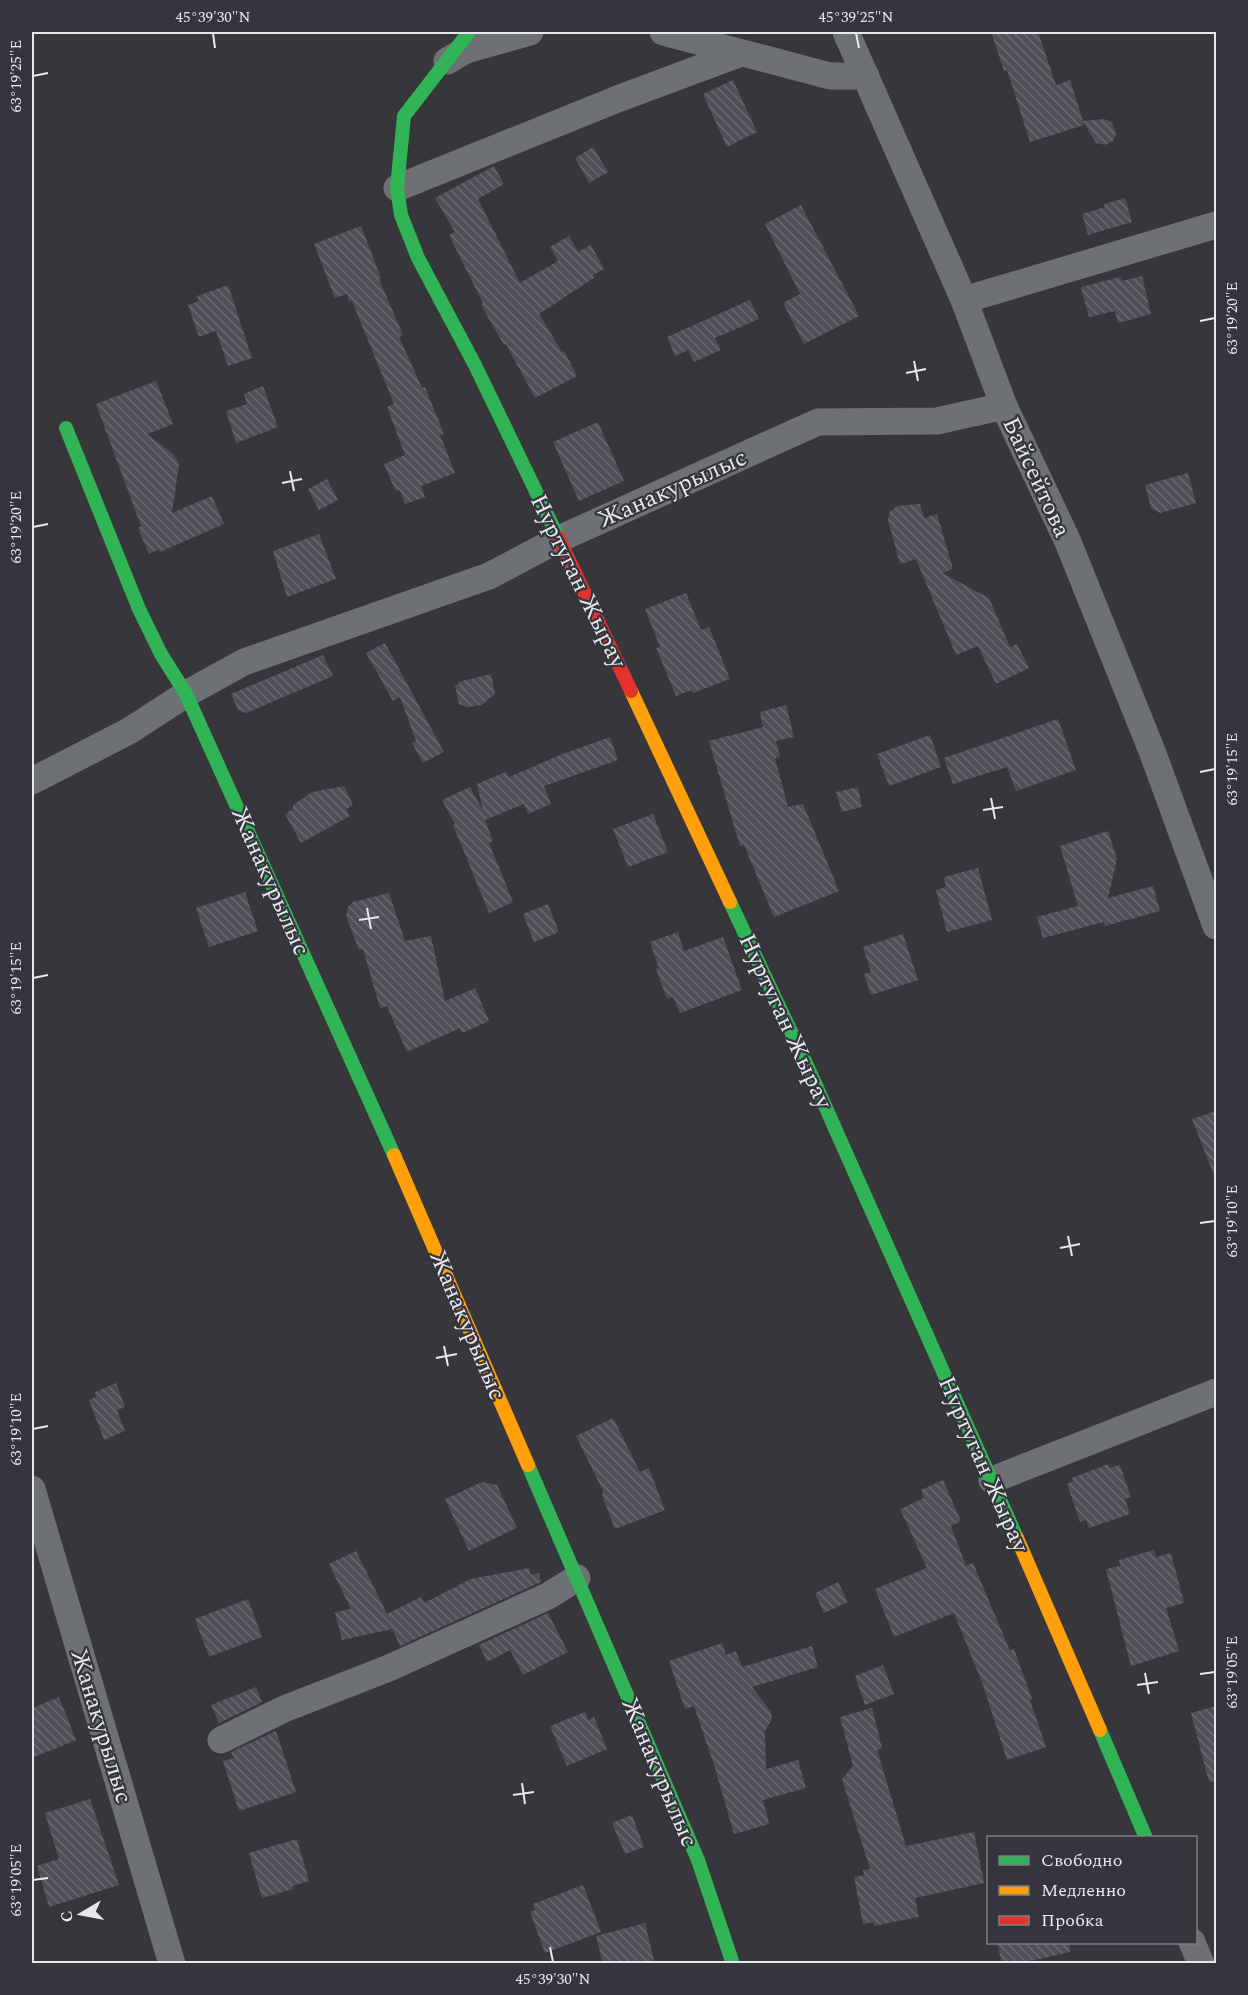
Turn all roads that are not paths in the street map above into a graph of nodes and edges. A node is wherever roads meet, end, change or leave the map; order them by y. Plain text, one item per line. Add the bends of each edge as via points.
1 (469, 32) edge
2 (530, 32) edge
3 (663, 32) edge
4 (846, 32) edge
5 (741, 53) junction
6 (446, 61) junction
7 (866, 76) junction
8 (396, 188) junction
9 (1216, 225) edge
10 (964, 300) junction
11 (1004, 406) junction
12 (66, 428) dead end
13 (559, 539) junction
14 (186, 694) junction
15 (32, 781) edge
16 (1216, 926) edge
17 (1216, 1392) edge
18 (992, 1480) junction
19 (32, 1489) edge
20 (577, 1578) junction
21 (221, 1740) dead end
22 (1145, 1836) edge
23 (1193, 1944) edge
24 (172, 1964) edge
25 (733, 1964) edge
26 (1201, 1964) edge

1 - 6 street, Нуртуган Жырау
2 - 6 street via 466,50
3 - 5 street
4 - 7 street, Байсейтова
5 - 7 street via 830,76
5 - 8 street
6 - 8 street, Нуртуган Жырау via 404,116
7 - 10 street, Байсейтова
8 - 13 street, Нуртуган Жырау via 401,215 418,258
9 - 10 street
10 - 11 street, Байсейтова
11 - 13 street, Жанакурылыс via 937,421 818,422
11 - 16 street, Байсейтова via 1072,553
12 - 14 street, Жанакурылыс via 138,609
13 - 14 street, Жанакурылыс via 489,576 244,662
13 - 18 street, Нуртуган Жырау via 810,1072
14 - 15 street, Жанакурылыс via 129,731
14 - 20 street, Жанакурылыс via 389,1143
17 - 18 street
18 - 22 street, Нуртуган Жырау
19 - 24 street, Жанакурылыс
20 - 21 street via 548,1596
20 - 25 street, Жанакурылыс via 698,1860
23 - 26 street

